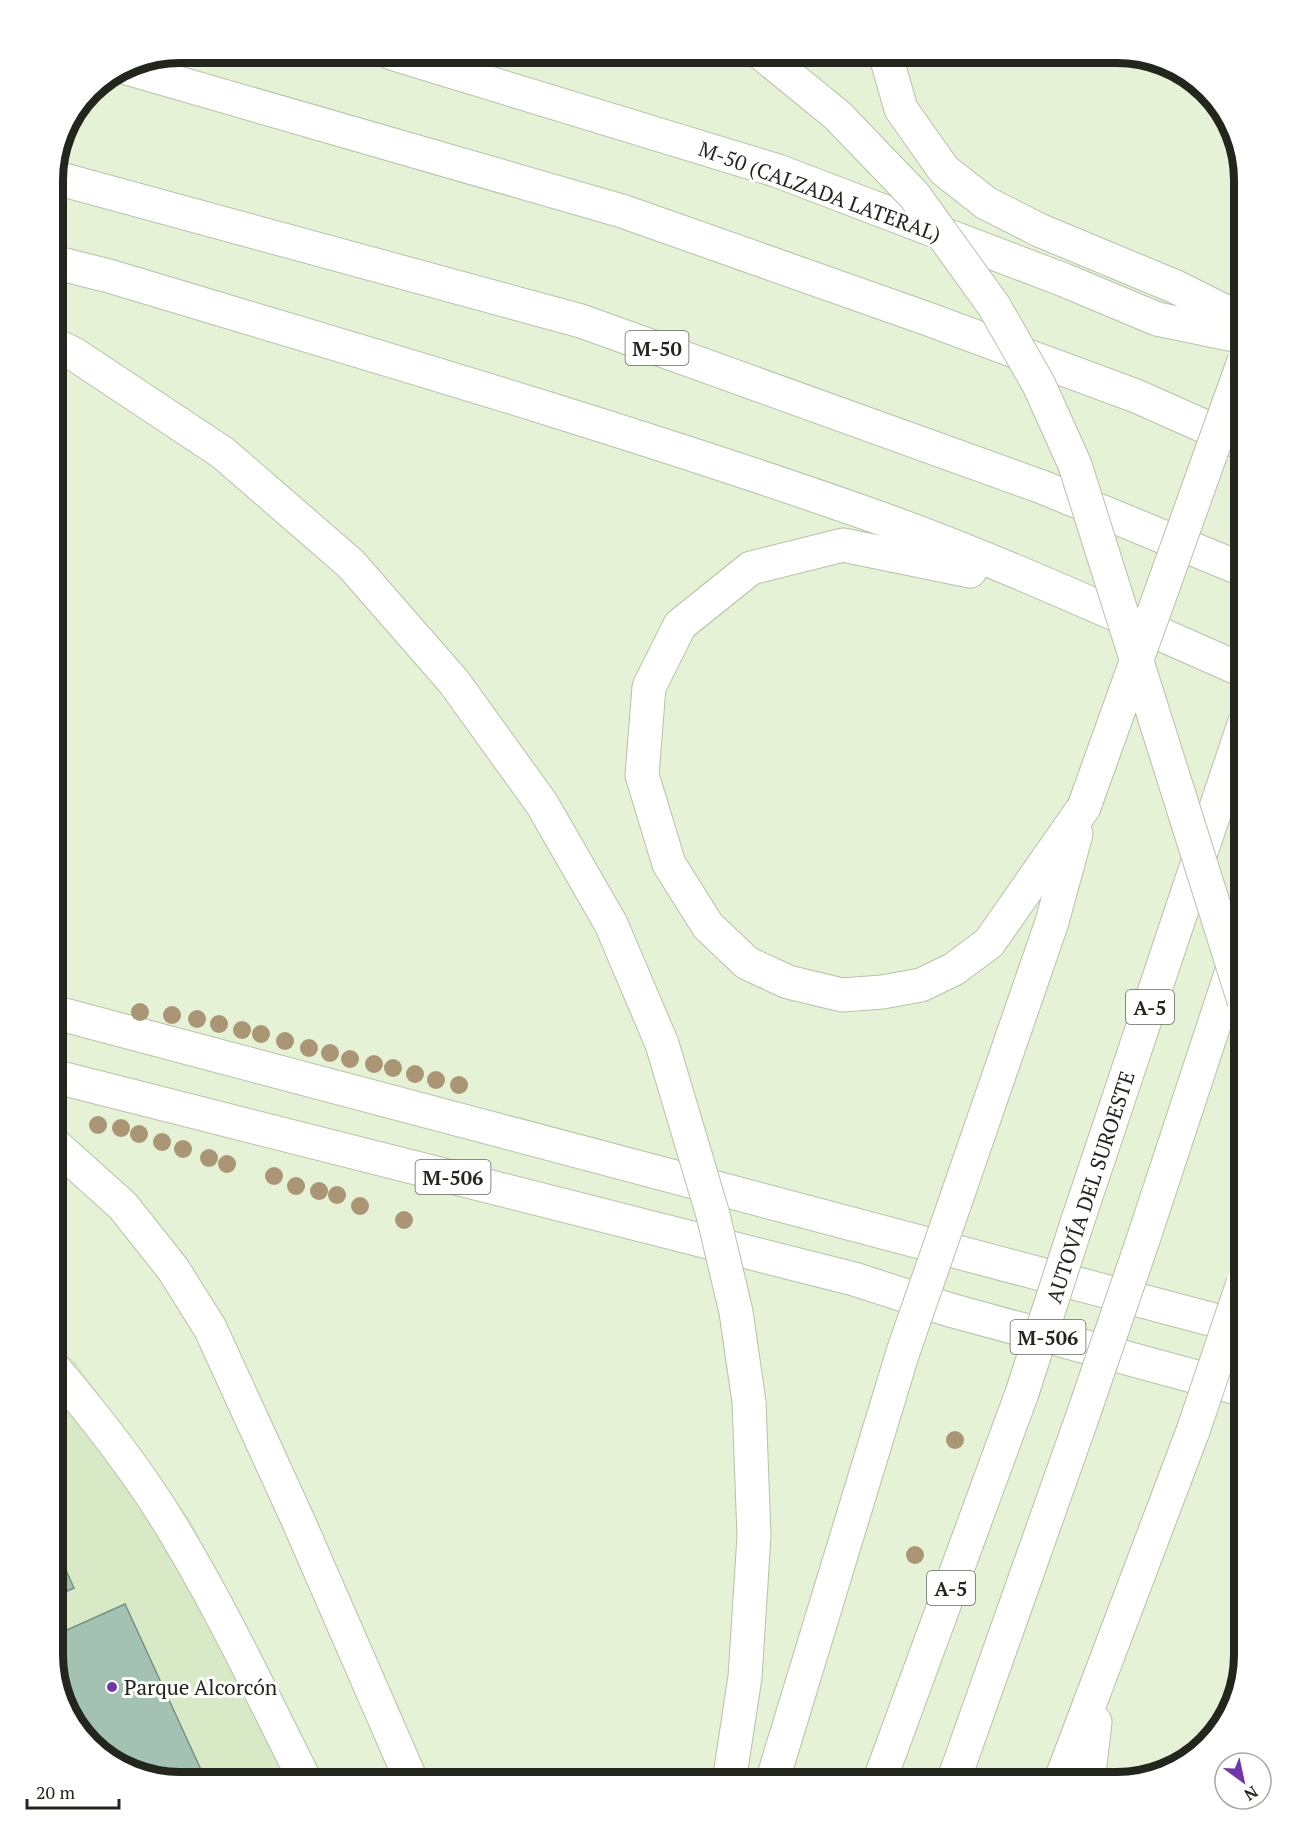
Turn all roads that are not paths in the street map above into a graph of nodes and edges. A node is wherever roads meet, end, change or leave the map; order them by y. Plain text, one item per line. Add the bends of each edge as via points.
1 (427, 63) edge
2 (773, 63) edge
3 (888, 63) edge
4 (137, 71) edge
5 (63, 180) edge
6 (63, 264) edge
7 (1234, 316) edge
8 (1157, 319) junction
9 (1234, 335) edge
10 (63, 349) edge
11 (1234, 351) edge
12 (1234, 391) edge
13 (1234, 439) edge
14 (1234, 566) edge
15 (1058, 589) junction
16 (1234, 666) edge
17 (1234, 756) edge
18 (1084, 807) junction
19 (1234, 966) edge
20 (1234, 967) edge
21 (63, 1015) edge
22 (63, 1079) edge
23 (63, 1152) edge
24 (1234, 1310) edge
25 (1234, 1325) edge
26 (63, 1380) edge
27 (1234, 1387) edge
28 (1098, 1685) junction
29 (301, 1772) edge
30 (408, 1772) edge
31 (731, 1772) edge
32 (775, 1772) edge
33 (883, 1772) edge
34 (957, 1772) edge
35 (1064, 1772) edge
36 (1089, 1772) edge

1 - 8 main road, M-50 (CALZADA LATERAL) via 778,171
2 - 19 main road, bridge via 837,115 914,195 994,306 1039,385 1075,465
3 - 7 main road via 901,109 944,170 986,202 1039,230
4 - 13 main road via 622,211 1125,392
5 - 14 main road, M-50 via 581,321 1042,487
6 - 15 main road via 562,413 856,509
8 - 9 main road, M-50 (CALZADA LATERAL)
8 - 11 main road
10 - 31 main road, bridge via 223,453 351,564 454,682 542,804 605,914 662,1044 713,1215 736,1312 749,1402 754,1536 745,1677
12 - 18 main road, bridge
15 - 16 main road
15 - 18 main road via 843,545 751,568 680,625 649,687 642,775 669,864 708,926 747,963 788,982 842,995 921,986 954,969 989,943
17 - 33 main road, AUTOVÍA DEL SUROESTE / A-5, bridge via 1022,1393
18 - 32 main road, bridge via 1052,922 903,1352
20 - 34 main road, bridge via 1081,1421
21 - 25 main road, M-506
22 - 27 main road, M-506 via 854,1279 950,1310
23 - 30 main road via 123,1206 173,1269 210,1328
24 - 28 main road, bridge
26 - 29 main road via 100,1422 165,1515 219,1610
28 - 35 main road
28 - 36 main road

